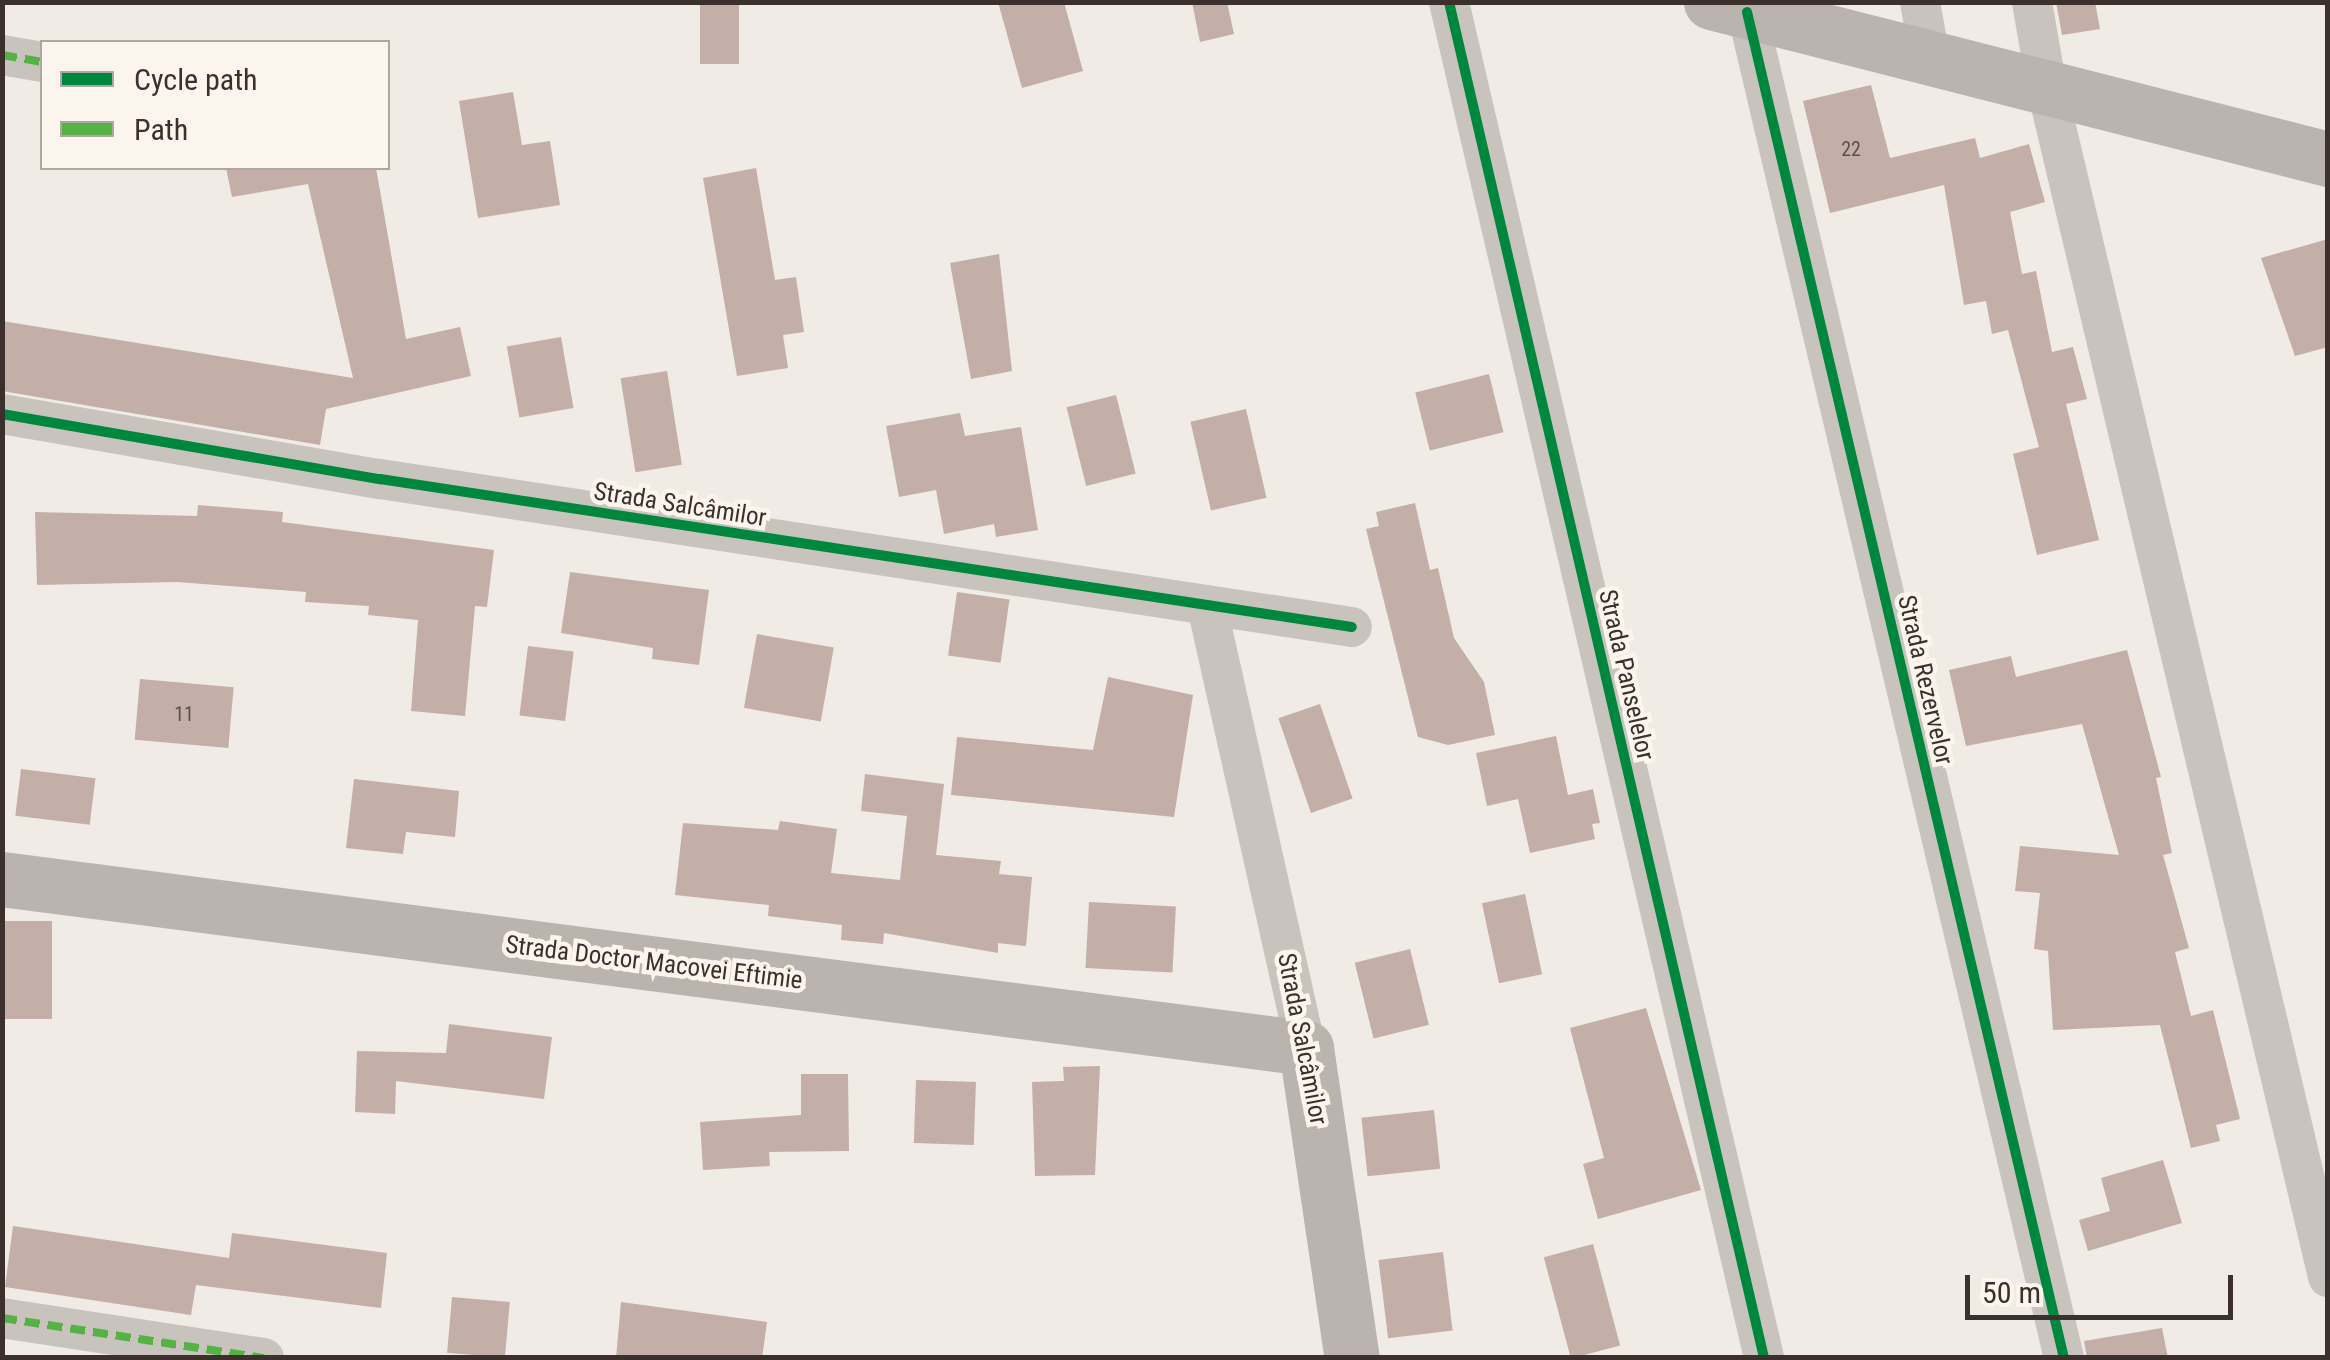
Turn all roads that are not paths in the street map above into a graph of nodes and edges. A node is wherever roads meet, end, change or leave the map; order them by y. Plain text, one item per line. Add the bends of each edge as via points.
1 (1449, 2) edge
2 (1920, 2) edge
3 (2032, 2) edge
4 (1729, 7) edge
5 (2, 55) edge
6 (1930, 58) junction
7 (40, 62) edge
8 (2046, 89) junction
9 (2328, 159) edge
10 (2, 414) edge
11 (1207, 606) junction
12 (1352, 627) dead end
13 (2, 879) edge
14 (1306, 1048) junction
15 (2328, 1277) edge
16 (2, 1318) edge
17 (264, 1358) edge
18 (1352, 1358) edge
19 (1764, 1358) edge
20 (2064, 1358) edge

1 - 19 street, Strada Panselelor
2 - 6 street
3 - 8 street
4 - 6 street, Strada Rezervelor
4 - 20 street, Strada Rezervelor
5 - 7 street
6 - 8 street, Strada Rezervelor
8 - 9 street, Strada Rezervelor
8 - 15 street
10 - 11 street, Strada Salcâmilor
11 - 12 street, Strada Salcâmilor
11 - 14 street, Strada Salcâmilor
13 - 14 street, Strada Doctor Macovei Eftimie
14 - 18 street, Strada Salcâmilor
16 - 17 street

